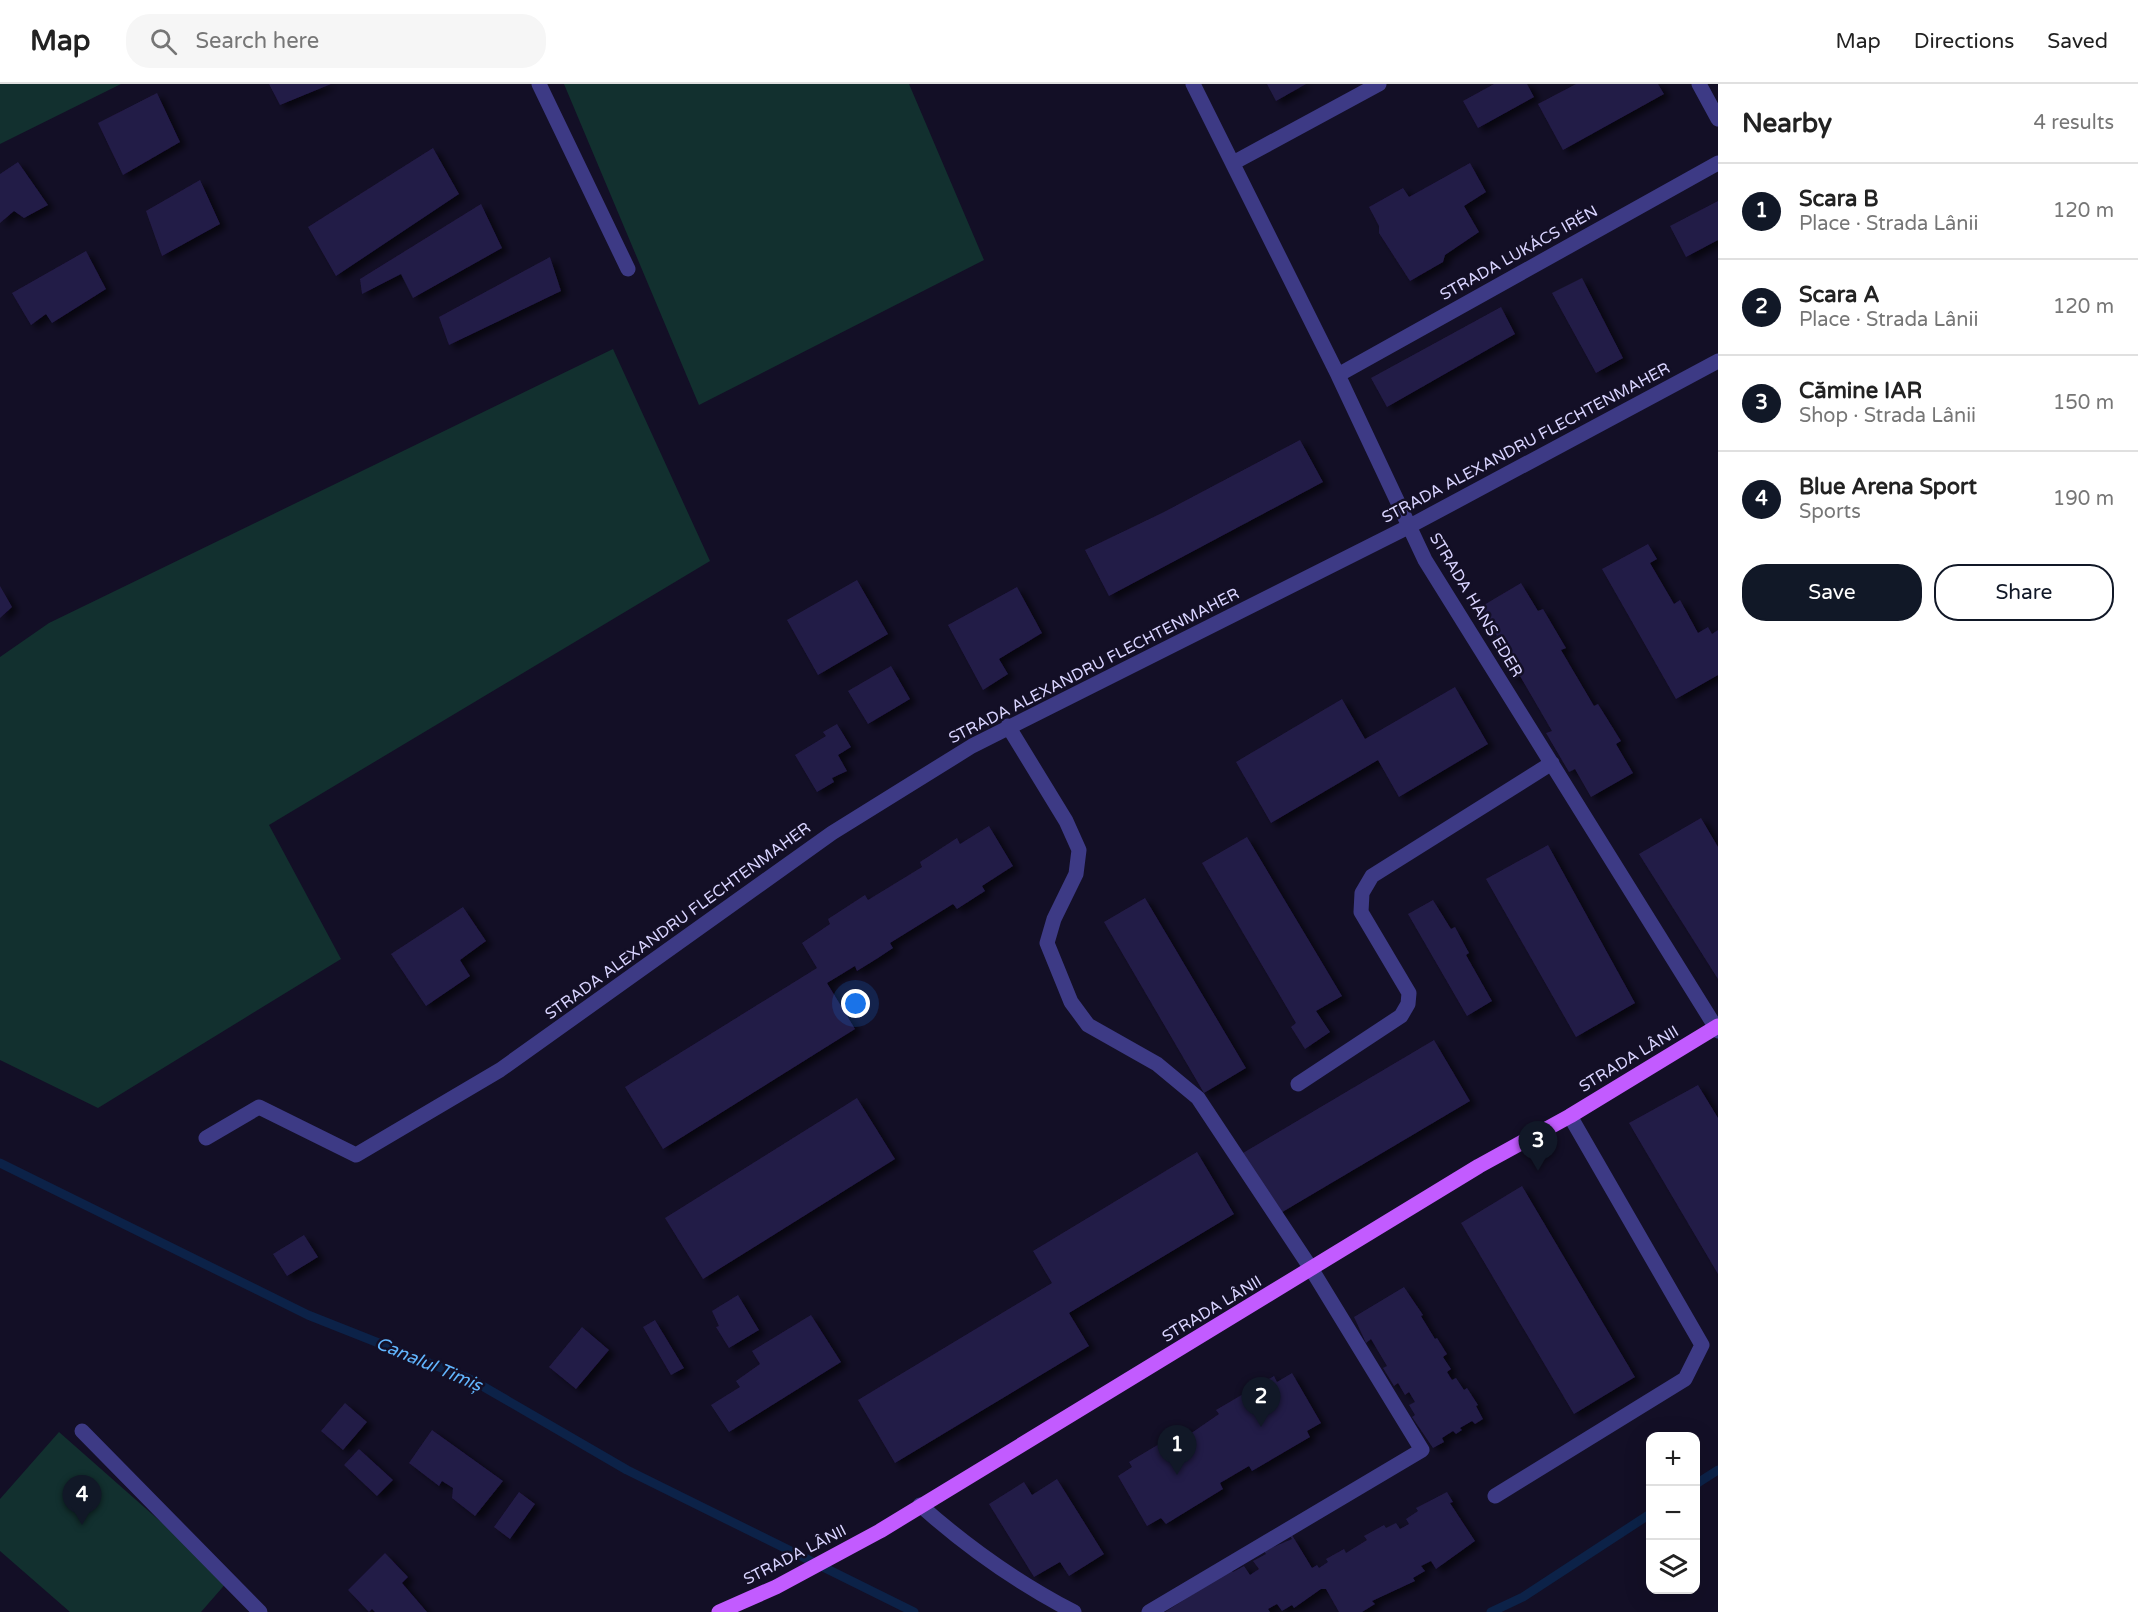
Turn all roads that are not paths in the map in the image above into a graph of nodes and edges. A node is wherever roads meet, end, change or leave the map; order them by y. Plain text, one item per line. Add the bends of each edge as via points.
1 (539, 84) edge
2 (1192, 84) edge
3 (1379, 84) edge
4 (1699, 84) edge
5 (1718, 119) edge
6 (1233, 163) junction
7 (1718, 163) edge
8 (628, 269) dead end
9 (1718, 361) edge
10 (1338, 375) junction
11 (1410, 526) junction
12 (1008, 726) junction
13 (1552, 763) junction
14 (1717, 1028) edge
15 (1298, 1084) dead end
16 (1570, 1116) junction
17 (206, 1138) dead end
18 (1312, 1270) junction
19 (82, 1431) dead end
20 (1495, 1496) dead end
21 (920, 1505) junction
22 (260, 1612) edge
23 (719, 1612) edge
24 (1074, 1612) edge
25 (1149, 1612) edge

1 - 8 street
2 - 6 street, STRADA HANS EDER
3 - 6 street
4 - 5 street
6 - 10 street, STRADA HANS EDER
7 - 10 street, STRADA LUKÁCS IRÉN
9 - 11 street, STRADA ALEXANDRU FLECHTENMAHER
10 - 11 street, STRADA HANS EDER
11 - 12 street, STRADA ALEXANDRU FLECHTENMAHER
11 - 13 street, STRADA HANS EDER via 1425,560
12 - 17 street, STRADA ALEXANDRU FLECHTENMAHER via 832,833 500,1070 356,1155 259,1107
12 - 18 street via 1066,821 1079,850 1076,874 1047,943 1071,1002 1088,1025 1157,1064 1198,1098
13 - 14 street, STRADA HANS EDER
13 - 15 street via 1372,876 1362,893 1361,912 1409,993 1408,1004 1401,1016
14 - 16 main road, STRADA LÂNII
16 - 18 main road, STRADA LÂNII via 1479,1166
16 - 20 street via 1702,1345 1685,1379
18 - 21 main road, STRADA LÂNII
18 - 25 street via 1422,1450
19 - 22 street
21 - 23 main road, STRADA LÂNII via 776,1587
21 - 24 street via 1026,1587

